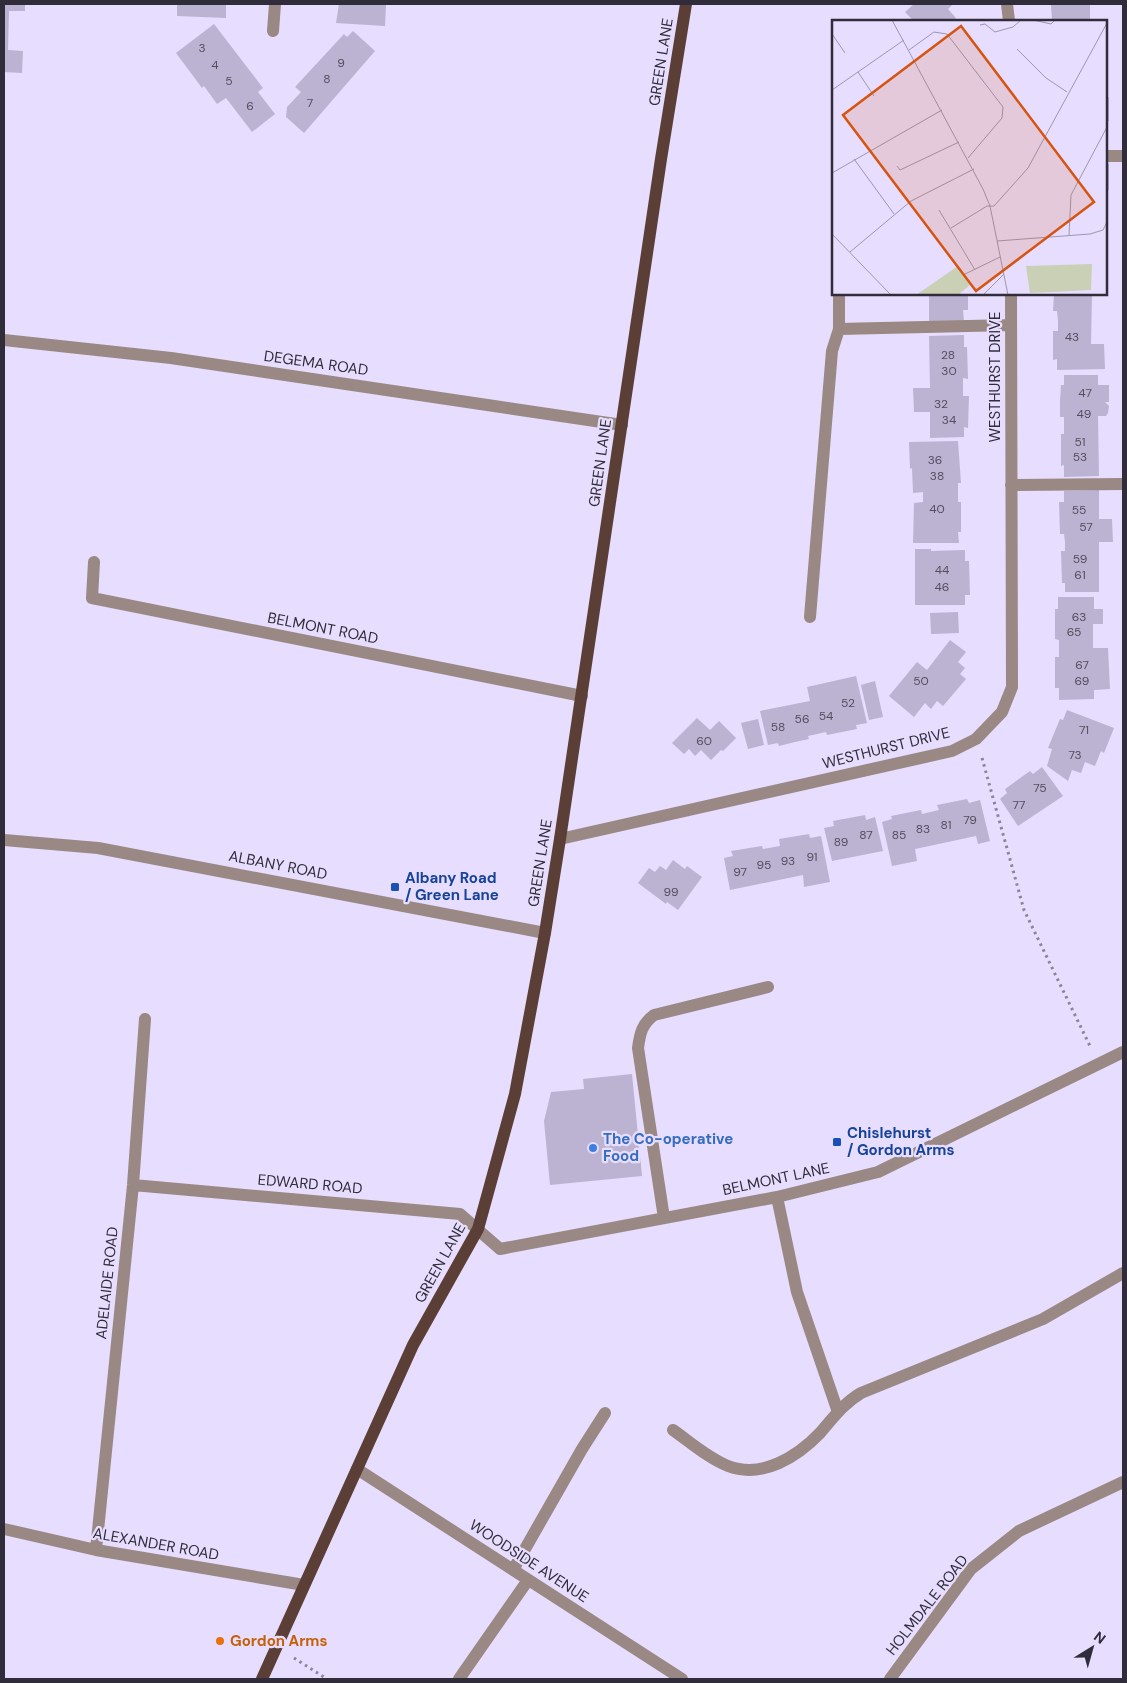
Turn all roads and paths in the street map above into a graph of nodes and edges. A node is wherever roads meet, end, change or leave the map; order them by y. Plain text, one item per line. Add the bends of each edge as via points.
1 (275, 4) edge
2 (686, 4) edge
3 (1007, 4) edge
4 (1009, 20) edge
5 (273, 31) dead end
6 (1107, 156) edge
7 (1123, 156) edge
8 (839, 295) edge
9 (1011, 295) edge
10 (1011, 325) junction
11 (839, 328) junction
12 (4, 340) edge
13 (622, 425) junction
14 (1123, 484) edge
15 (1011, 485) junction
16 (94, 562) dead end
17 (810, 617) dead end
18 (582, 696) junction
19 (976, 739) junction
20 (560, 838) junction
21 (4, 840) edge
22 (545, 933) junction
23 (768, 987) dead end
24 (145, 1019) dead end
25 (1123, 1052) edge
26 (1098, 1064) junction
27 (133, 1185) junction
28 (778, 1197) junction
29 (664, 1218) junction
30 (478, 1229) junction
31 (1123, 1273) edge
32 (838, 1412) junction
33 (605, 1413) dead end
34 (673, 1430) dead end
35 (357, 1469) junction
36 (1123, 1482) edge
37 (4, 1529) edge
38 (96, 1550) junction
39 (513, 1570) junction
40 (528, 1580) junction
41 (304, 1585) junction
42 (277, 1647) junction
43 (262, 1679) edge
44 (327, 1679) edge
45 (459, 1679) edge
46 (682, 1679) edge
47 (890, 1679) edge

1 - 5 street
2 - 13 main road, GREEN LANE
3 - 4 street
6 - 7 street
8 - 11 street
9 - 10 street, WESTHURST DRIVE
10 - 11 street
10 - 15 street, WESTHURST DRIVE
11 - 17 street via 832,352
12 - 13 street, DEGEMA ROAD via 171,358
13 - 18 main road, GREEN LANE
14 - 15 street
15 - 19 street, WESTHURST DRIVE via 1012,687 1002,712
16 - 18 street, BELMONT ROAD via 92,598
18 - 20 main road, GREEN LANE
19 - 20 street, WESTHURST DRIVE via 952,751
19 - 26 path via 1024,910
20 - 22 main road, GREEN LANE
21 - 22 street, ALBANY ROAD via 98,848
22 - 30 main road, GREEN LANE via 515,1094
23 - 29 street via 654,1015 640,1032 638,1048
24 - 27 street, ADELAIDE ROAD
25 - 26 street, BELMONT LANE
26 - 28 street, BELMONT LANE via 878,1172
27 - 30 street, EDWARD ROAD via 460,1214
27 - 38 street, ADELAIDE ROAD
28 - 29 street, BELMONT LANE
28 - 32 street via 797,1292
29 - 30 street, BELMONT LANE via 500,1249
30 - 35 main road, GREEN LANE via 413,1345
31 - 32 street via 1043,1319 870,1388 851,1399
32 - 34 street via 819,1434 786,1460 767,1468 749,1470 728,1466
33 - 39 street
35 - 39 street, WOODSIDE AVENUE
35 - 41 main road, GREEN LANE
36 - 47 street, HOLMDALE ROAD via 1019,1531 971,1569
37 - 38 street, ALEXANDER ROAD
38 - 41 street, ALEXANDER ROAD
39 - 40 street, WOODSIDE AVENUE
40 - 45 street
40 - 46 street, WOODSIDE AVENUE
41 - 42 main road, GREEN LANE
42 - 43 main road, GREEN LANE
42 - 44 path

